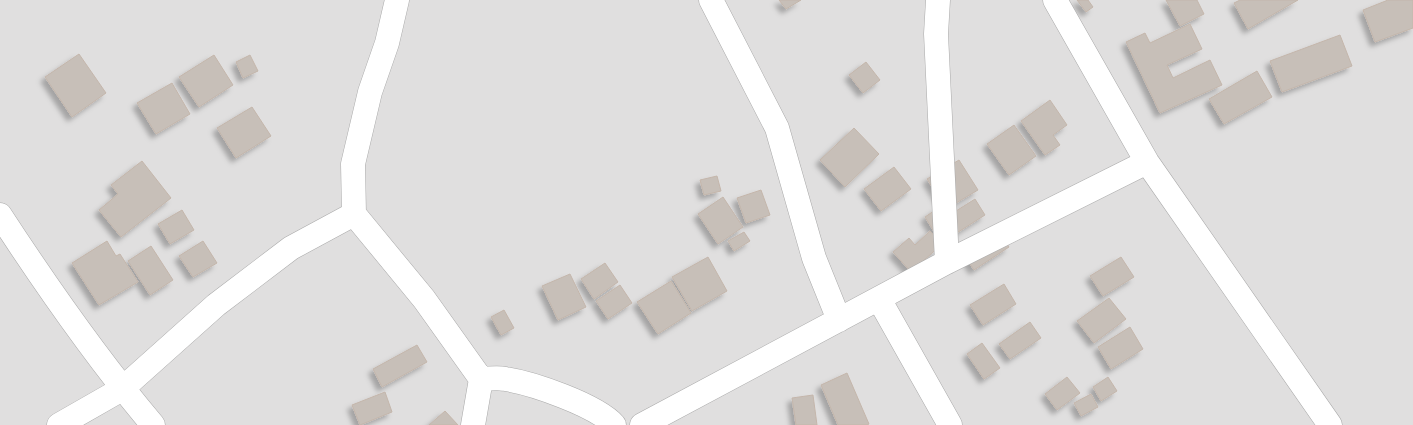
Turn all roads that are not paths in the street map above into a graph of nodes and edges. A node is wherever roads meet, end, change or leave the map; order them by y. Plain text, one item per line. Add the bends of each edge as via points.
1 (397, 0) edge
2 (711, 0) edge
3 (938, 0) edge
4 (1055, 0) edge
5 (1147, 162) junction
6 (354, 214) junction
7 (0, 215) edge
8 (947, 262) junction
9 (879, 299) junction
10 (839, 320) junction
11 (481, 379) junction
12 (122, 389) junction
13 (59, 425) edge
14 (153, 425) edge
15 (474, 425) edge
16 (614, 425) edge
17 (642, 425) edge
18 (950, 425) edge
19 (1330, 425) edge

1 - 6 street via 353,164
2 - 10 street via 777,128 814,258
3 - 8 street via 936,34
4 - 5 street
5 - 8 street
5 - 19 street
6 - 11 street via 424,299
6 - 12 street via 276,259 216,305
7 - 12 street via 34,268
8 - 9 street
9 - 10 street
9 - 18 street
10 - 17 street
11 - 15 street
11 - 16 street via 504,378 570,398 608,418
12 - 13 street
12 - 14 street

